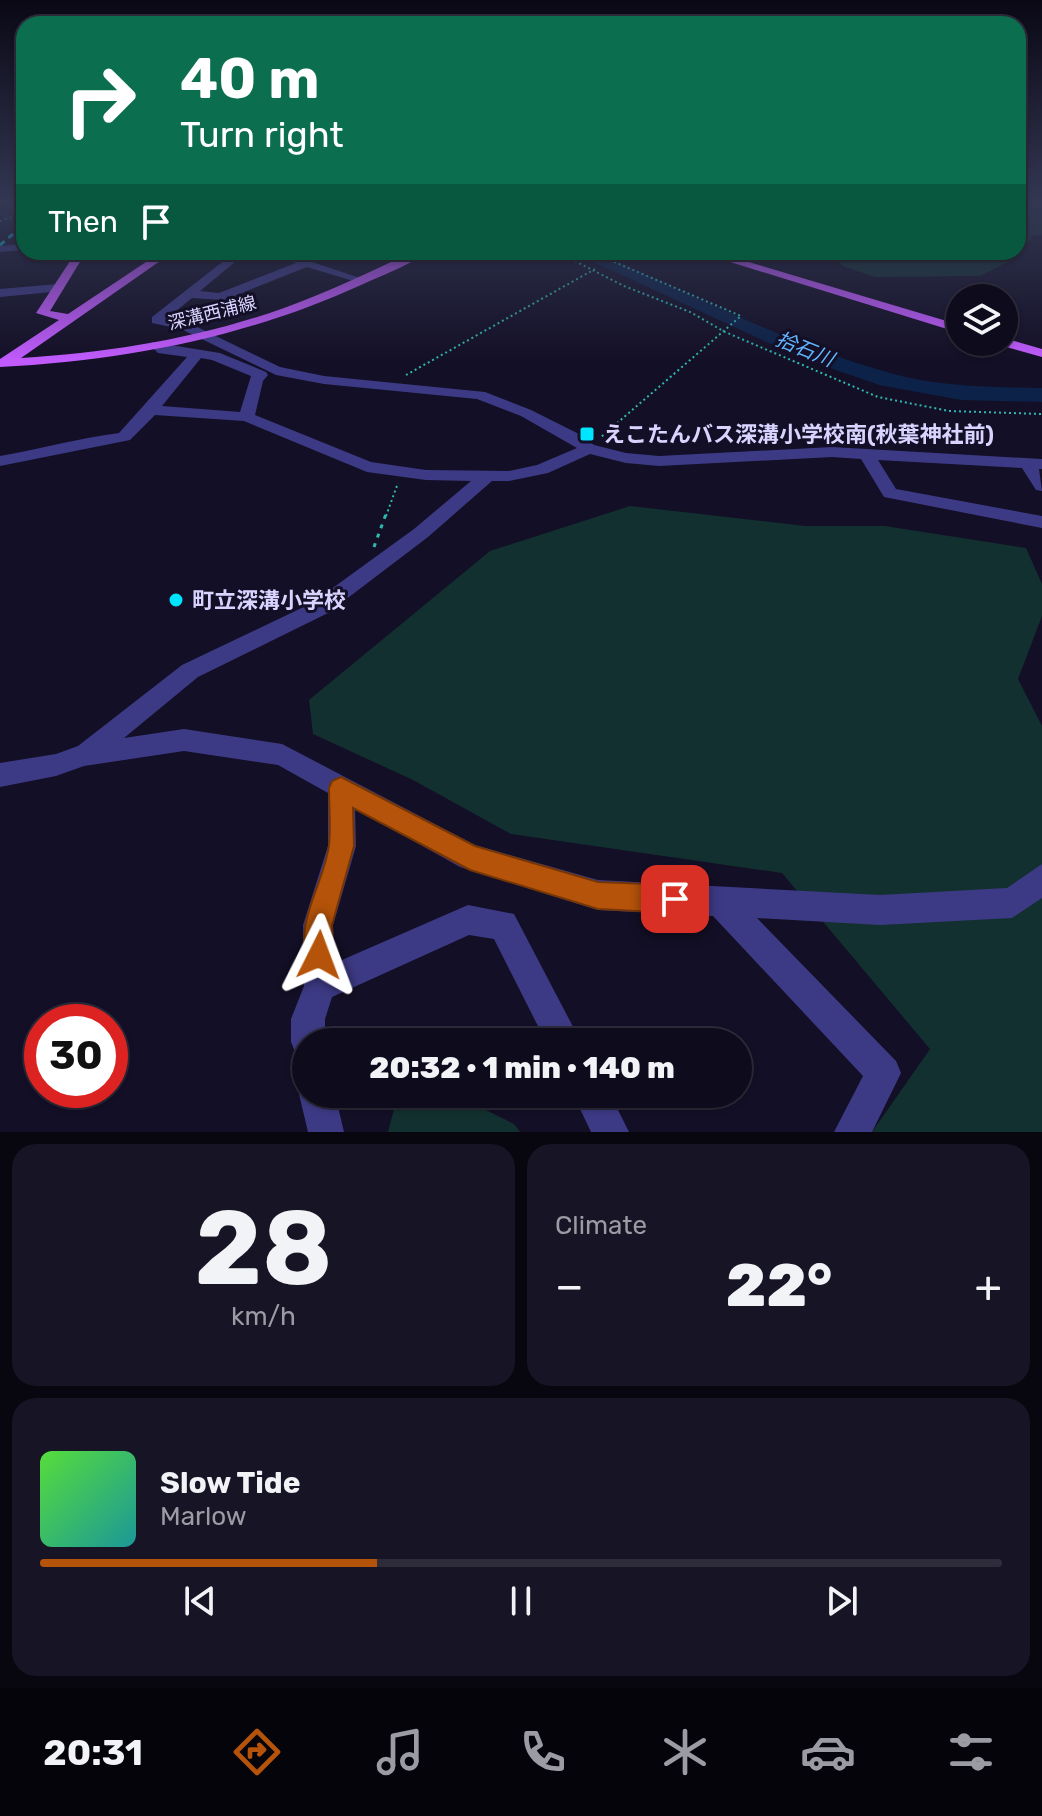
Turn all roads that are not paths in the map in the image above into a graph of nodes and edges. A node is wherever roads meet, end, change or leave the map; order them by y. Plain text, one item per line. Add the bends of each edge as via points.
1 (76, 260) edge
2 (156, 260) edge
3 (232, 260) edge
4 (297, 260) edge
5 (404, 260) edge
6 (730, 260) edge
7 (307, 263) junction
8 (360, 280) junction
9 (58, 288) junction
10 (0, 293) edge
11 (190, 294) junction
12 (71, 318) junction
13 (946, 325) edge
14 (203, 336) junction
15 (157, 345) junction
16 (1018, 346) edge
17 (1042, 353) edge
18 (197, 354) junction
19 (1, 364) edge
20 (268, 373) junction
21 (151, 410) junction
22 (247, 417) junction
23 (588, 449) junction
24 (866, 453) junction
25 (0, 461) edge
26 (1035, 464) edge
27 (485, 478) junction
28 (1042, 486) edge
29 (1042, 522) edge
30 (84, 755) junction
31 (0, 775) edge
32 (341, 788) junction
33 (1042, 879) edge
34 (719, 901) junction
35 (320, 986) junction
36 (308, 1028) edge
37 (557, 1028) edge
38 (320, 1108) edge
39 (598, 1108) edge
40 (326, 1132) edge
41 (611, 1132) edge
42 (852, 1132) edge

1 - 9 main road
2 - 12 main road
3 - 11 street
4 - 7 street
5 - 8 main road, 深溝西浦線
6 - 13 main road
7 - 8 street
7 - 11 street via 220,297
8 - 14 main road, 深溝西浦線 via 272,316
9 - 10 street
9 - 12 main road via 42,313
11 - 14 street via 157,320
12 - 19 main road
14 - 15 main road, 深溝西浦線
14 - 20 street
15 - 18 street
15 - 19 main road, 深溝西浦線
16 - 17 main road
18 - 20 street
18 - 21 street
20 - 22 street via 256,379
20 - 23 street via 480,395 526,413
21 - 22 street
21 - 25 street via 124,437
22 - 27 street via 367,467
23 - 24 street via 659,461
23 - 27 street via 542,469
24 - 26 street
24 - 29 street via 890,493
26 - 28 street
27 - 30 street via 320,608 190,671
30 - 31 street
30 - 32 street via 184,740 282,755
32 - 34 street via 470,857 598,895
32 - 35 street via 342,846 318,925
33 - 34 street via 1012,903 880,910
34 - 42 street via 884,1073
35 - 36 street
35 - 37 street via 468,920 503,925
38 - 40 street
39 - 41 street

